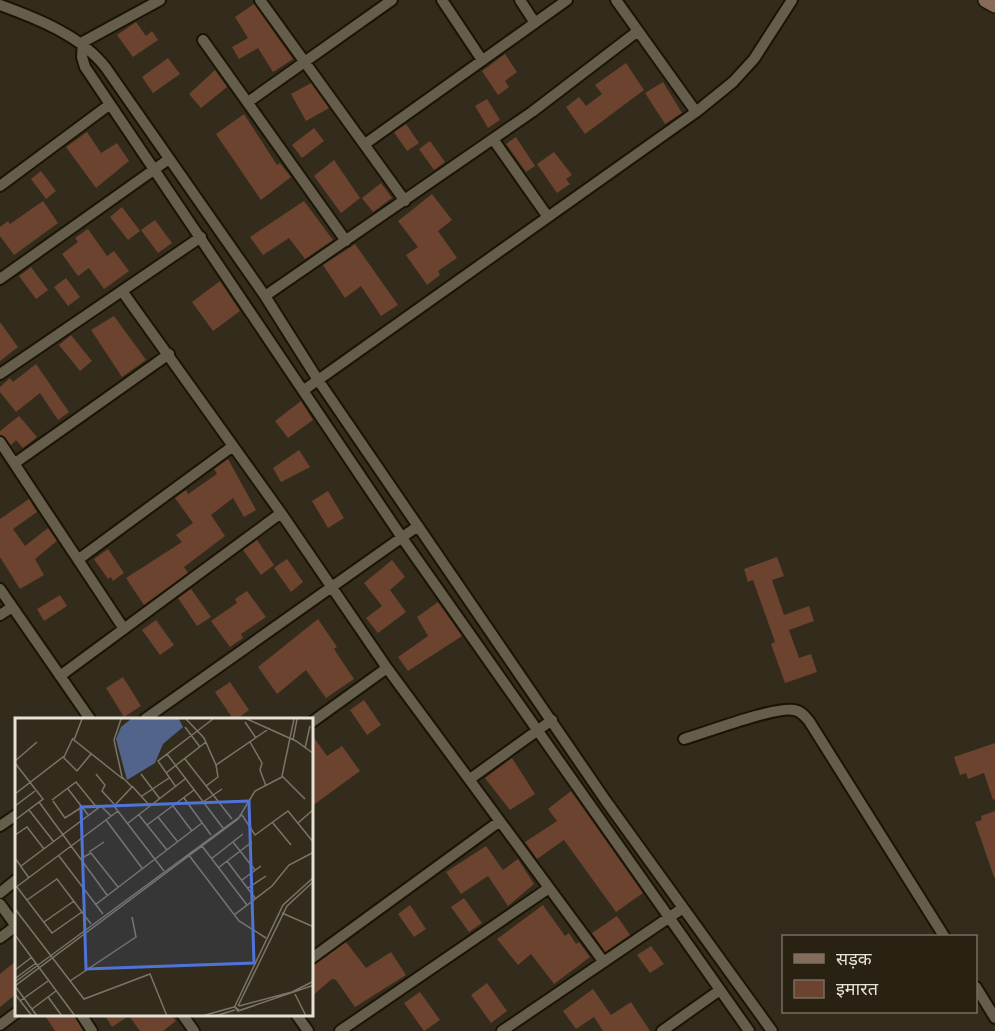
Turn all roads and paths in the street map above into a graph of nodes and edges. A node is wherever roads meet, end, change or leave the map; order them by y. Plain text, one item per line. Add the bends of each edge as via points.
1 (160, 0) edge
2 (260, 0) edge
3 (392, 0) edge
4 (442, 0) edge
5 (520, 0) edge
6 (567, 0) edge
7 (616, 0) edge
8 (792, 0) edge
9 (986, 0) edge
10 (0, 5) edge
11 (995, 5) edge
12 (535, 23) junction
13 (638, 31) junction
14 (203, 40) dead end
15 (82, 44) junction
16 (482, 60) junction
17 (306, 61) junction
18 (248, 102) junction
19 (109, 105) junction
20 (696, 112) junction
21 (493, 139) junction
22 (365, 144) junction
23 (170, 159) junction
24 (154, 169) junction
25 (0, 186) edge
26 (405, 201) junction
27 (548, 218) junction
28 (201, 237) junction
29 (346, 241) junction
30 (0, 279) edge
31 (122, 291) junction
32 (265, 296) junction
33 (169, 354) junction
34 (0, 374) edge
35 (318, 380) junction
36 (304, 390) junction
37 (0, 442) edge
38 (233, 446) junction
39 (15, 463) junction
40 (281, 513) junction
41 (418, 526) junction
42 (401, 537) junction
43 (79, 559) junction
44 (329, 586) junction
45 (0, 589) edge
46 (12, 607) junction
47 (0, 615) edge
48 (124, 629) junction
49 (387, 668) junction
50 (60, 676) junction
51 (89, 718) edge
52 (145, 718) edge
53 (552, 720) junction
54 (314, 721) edge
55 (538, 730) junction
56 (684, 740) dead end
57 (470, 779) junction
58 (15, 816) edge
59 (500, 822) junction
60 (0, 826) edge
61 (15, 881) edge
62 (549, 888) junction
63 (0, 893) edge
64 (0, 904) edge
65 (683, 909) junction
66 (669, 917) junction
67 (15, 925) edge
68 (15, 927) edge
69 (943, 935) edge
70 (0, 938) edge
71 (314, 957) edge
72 (603, 961) junction
73 (720, 990) junction
74 (977, 990) edge
75 (15, 1014) edge
76 (82, 1016) edge
77 (183, 1016) edge
78 (297, 1016) edge
79 (995, 1018) edge
80 (2, 1027) edge
81 (92, 1031) edge
82 (194, 1031) edge
83 (308, 1031) edge
84 (340, 1031) edge
85 (502, 1031) edge
86 (662, 1031) edge
87 (749, 1031) edge
88 (772, 1031) edge

1 - 15 street
2 - 17 street
3 - 17 street
4 - 16 street
5 - 12 street
6 - 12 street
7 - 13 street
8 - 20 street via 754,59
9 - 11 street
10 - 15 street
12 - 16 street
13 - 20 street
13 - 21 street
14 - 18 street
15 - 19 street via 85,67
15 - 23 street via 101,60
16 - 22 street
17 - 18 street
17 - 22 street
18 - 29 street
19 - 24 street
19 - 25 street
20 - 27 street
21 - 26 street
21 - 27 street
22 - 26 street
23 - 24 street
23 - 32 street
24 - 28 street
24 - 30 street
26 - 29 street
27 - 35 street
28 - 31 street
28 - 36 street
29 - 32 street
31 - 33 street
31 - 34 street
32 - 35 street
33 - 38 street
33 - 39 street
35 - 36 street
35 - 41 street
36 - 42 street
37 - 39 street
38 - 40 street
38 - 43 street
39 - 43 street
40 - 44 street
40 - 48 street
41 - 42 street
41 - 53 street
42 - 44 street
42 - 55 street
43 - 48 street
44 - 49 street
44 - 52 street
45 - 46 street
46 - 47 street
46 - 50 street
48 - 50 street
49 - 54 street
49 - 57 street
50 - 51 street
53 - 55 street
53 - 65 street
55 - 57 street
55 - 66 street
56 - 69 street via 772,713 802,713
57 - 59 street
58 - 60 street
59 - 62 street
59 - 71 street
61 - 63 street
62 - 72 street
62 - 84 street
64 - 67 street
65 - 66 street
65 - 88 street
66 - 72 street
66 - 73 street
68 - 70 street
72 - 85 street
73 - 86 street
73 - 87 street
74 - 79 street
75 - 80 street
76 - 81 street
77 - 82 street
78 - 83 street

